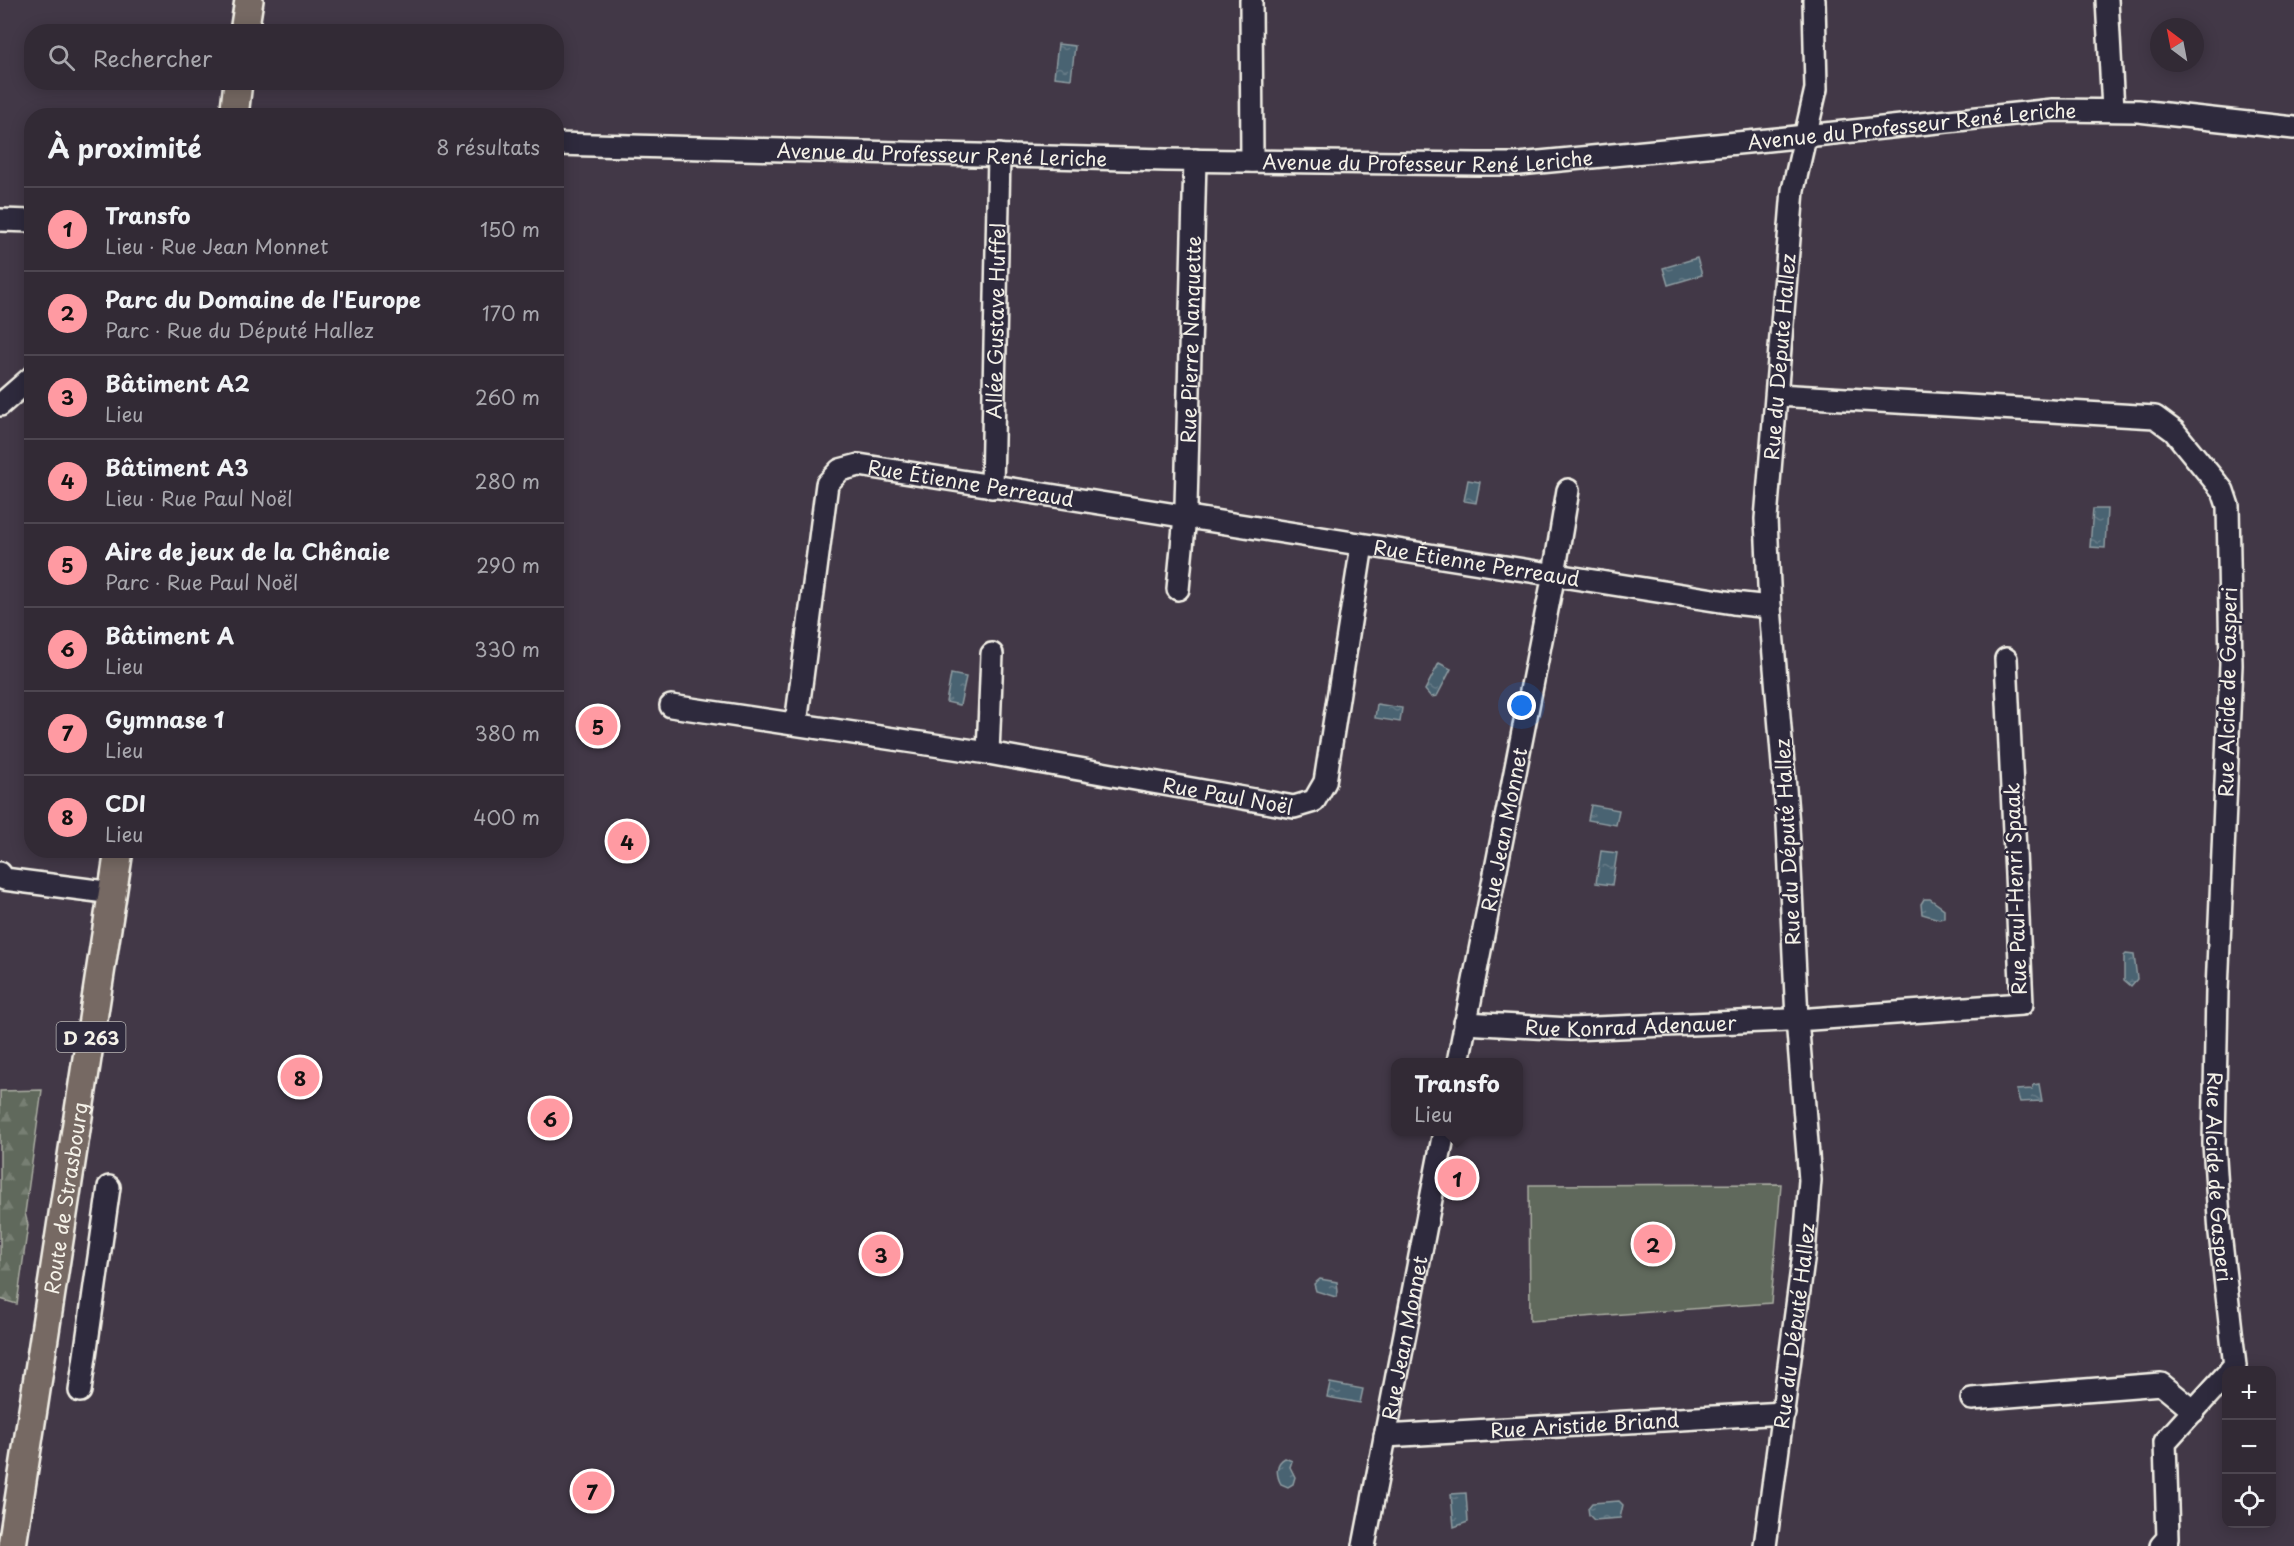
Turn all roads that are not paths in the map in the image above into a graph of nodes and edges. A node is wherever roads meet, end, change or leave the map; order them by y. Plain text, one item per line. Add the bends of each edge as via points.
1 (249, 0) edge
2 (1251, 0) edge
3 (1814, 0) edge
4 (2107, 0) edge
5 (245, 24) edge
6 (237, 90) edge
7 (235, 108) edge
8 (2113, 110) junction
9 (2294, 128) edge
10 (1806, 137) junction
11 (564, 144) edge
12 (999, 155) junction
13 (1195, 160) junction
14 (1252, 161) junction
15 (0, 220) edge
16 (24, 221) edge
17 (24, 384) edge
18 (1778, 395) junction
19 (0, 405) edge
20 (992, 487) junction
21 (1568, 490) dead end
22 (1185, 517) junction
23 (1362, 545) junction
24 (1554, 574) junction
25 (1179, 589) dead end
26 (1770, 607) junction
27 (992, 654) dead end
28 (2006, 659) dead end
29 (671, 706) dead end
30 (796, 724) junction
31 (988, 753) junction
32 (118, 858) edge
33 (0, 873) edge
34 (113, 893) junction
35 (1797, 1019) junction
36 (1465, 1023) junction
37 (1459, 1058) edge
38 (1443, 1136) edge
39 (109, 1187) dead end
40 (2235, 1366) edge
41 (2222, 1380) edge
42 (80, 1391) dead end
43 (1972, 1399) dead end
44 (2194, 1411) junction
45 (1784, 1413) junction
46 (1385, 1436) junction
47 (12, 1546) edge
48 (1364, 1546) edge
49 (1765, 1546) edge
50 (2161, 1546) edge

1 - 5 main road
2 - 14 street
3 - 10 street, Rue du Député Hallez via 1816,89
4 - 8 street
6 - 7 main road
8 - 9 street, Avenue du Professeur René Leriche
8 - 10 street, Avenue du Professeur René Leriche via 2022,112
10 - 14 street, Avenue du Professeur René Leriche via 1519,164
10 - 18 street, Rue du Député Hallez via 1793,190
11 - 12 street, Avenue du Professeur René Leriche
12 - 13 street, Avenue du Professeur René Leriche
12 - 20 street, Allée Gustave Huffel
13 - 14 street, Avenue du Professeur René Leriche
13 - 22 street, Rue Pierre Nanquette
15 - 16 street
17 - 19 street
18 - 26 street, Rue du Député Hallez via 1766,519
18 - 40 street, Rue Alcide de Gasperi via 2155,417 2174,431 2223,491 2229,520 2231,665 2214,1144
20 - 22 street, Rue Étienne Perreaud
20 - 30 street, Rue Étienne Perreaud via 859,465 840,470 827,484
21 - 24 street, Rue Jean Monnet
22 - 23 street, Rue Étienne Perreaud
22 - 25 street
23 - 24 street, Rue Étienne Perreaud
23 - 31 street, Rue Paul Noël via 1325,782 1314,801 1294,807
24 - 26 street, Rue Étienne Perreaud
24 - 36 street, Rue Jean Monnet
26 - 35 street, Rue du Député Hallez via 1788,825
27 - 31 street
28 - 35 street, Rue Paul-Henri Spaak via 2022,1004
29 - 30 street, Rue Paul Noël
30 - 31 street, Rue Paul Noël
32 - 34 main road, Route de Strasbourg / D 263
33 - 34 street via 4,879
34 - 47 main road, Route de Strasbourg / D 263
35 - 36 street, Rue Konrad Adenauer via 1570,1029
35 - 45 street, Rue du Député Hallez via 1810,1180
36 - 37 street, Rue Jean Monnet
38 - 46 street, Rue Jean Monnet
39 - 42 street
41 - 44 street
43 - 44 street via 2162,1384
44 - 50 street via 2164,1442 2168,1538
45 - 46 street, Rue Aristide Briand
45 - 49 street, Rue du Député Hallez
46 - 48 street, Rue Jean Monnet

